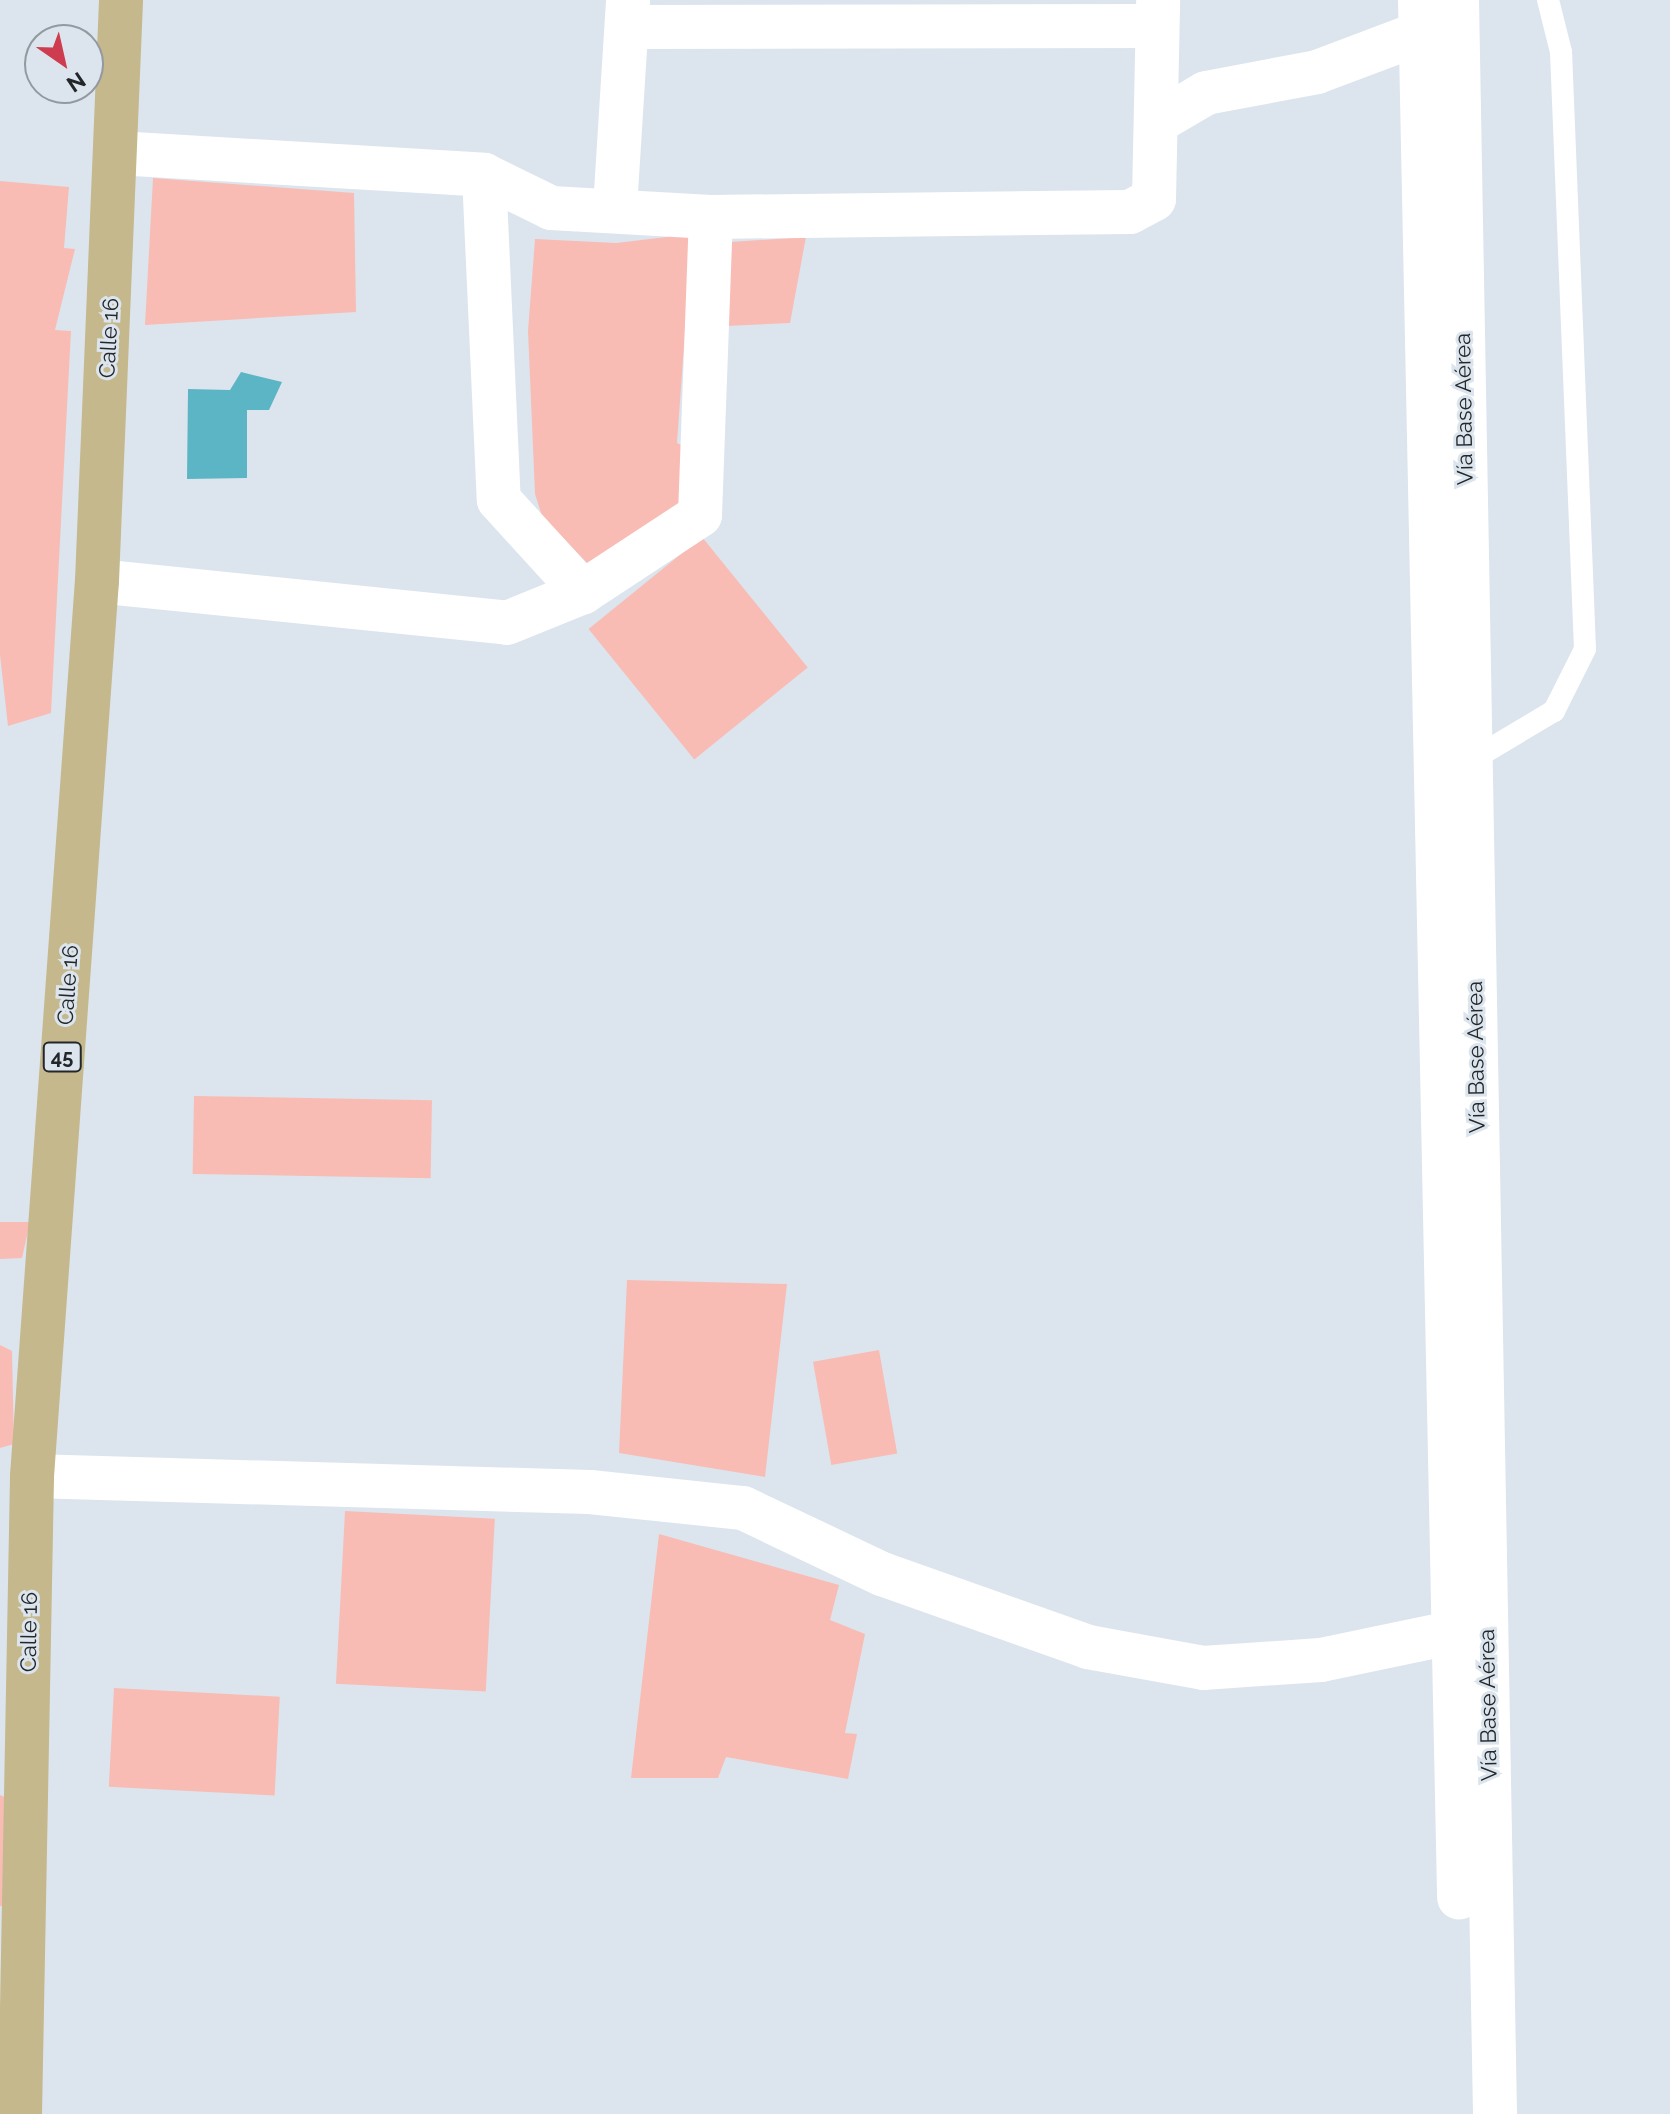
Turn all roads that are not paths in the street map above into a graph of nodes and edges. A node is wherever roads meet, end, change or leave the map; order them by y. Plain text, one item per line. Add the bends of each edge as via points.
1 (121, 0) edge
2 (1457, 0) edge
3 (1548, 0) edge
4 (629, 13) edge
5 (1157, 13) edge
6 (1421, 16) edge
7 (1160, 120) junction
8 (117, 153) junction
9 (484, 175) junction
10 (615, 208) junction
11 (711, 217) junction
12 (97, 581) junction
13 (583, 592) junction
14 (1470, 761) junction
15 (32, 1476) junction
16 (1455, 1632) junction
17 (1459, 1898) dead end
18 (20, 2114) edge
19 (1495, 2114) edge

1 - 8 main road, Calle 16 / 45
2 - 14 street, Vía Base Aérea
3 - 14 lane via 1561,52 1585,649 1554,711
4 - 5 street
4 - 10 street
5 - 7 street
6 - 7 street via 1317,72 1206,93
6 - 16 street
7 - 11 street via 1154,199 1130,212
8 - 9 street
8 - 12 main road, Calle 16 / 45
9 - 10 street via 551,208
9 - 13 street via 499,500
10 - 11 street
11 - 13 street via 700,515
12 - 13 street via 507,623
12 - 15 main road, Calle 16 / 45
14 - 19 street, Vía Base Aérea
15 - 16 street via 590,1492 743,1508 882,1574 1088,1647 1203,1668 1321,1660
15 - 18 main road, Calle 16 / 45
16 - 17 street

